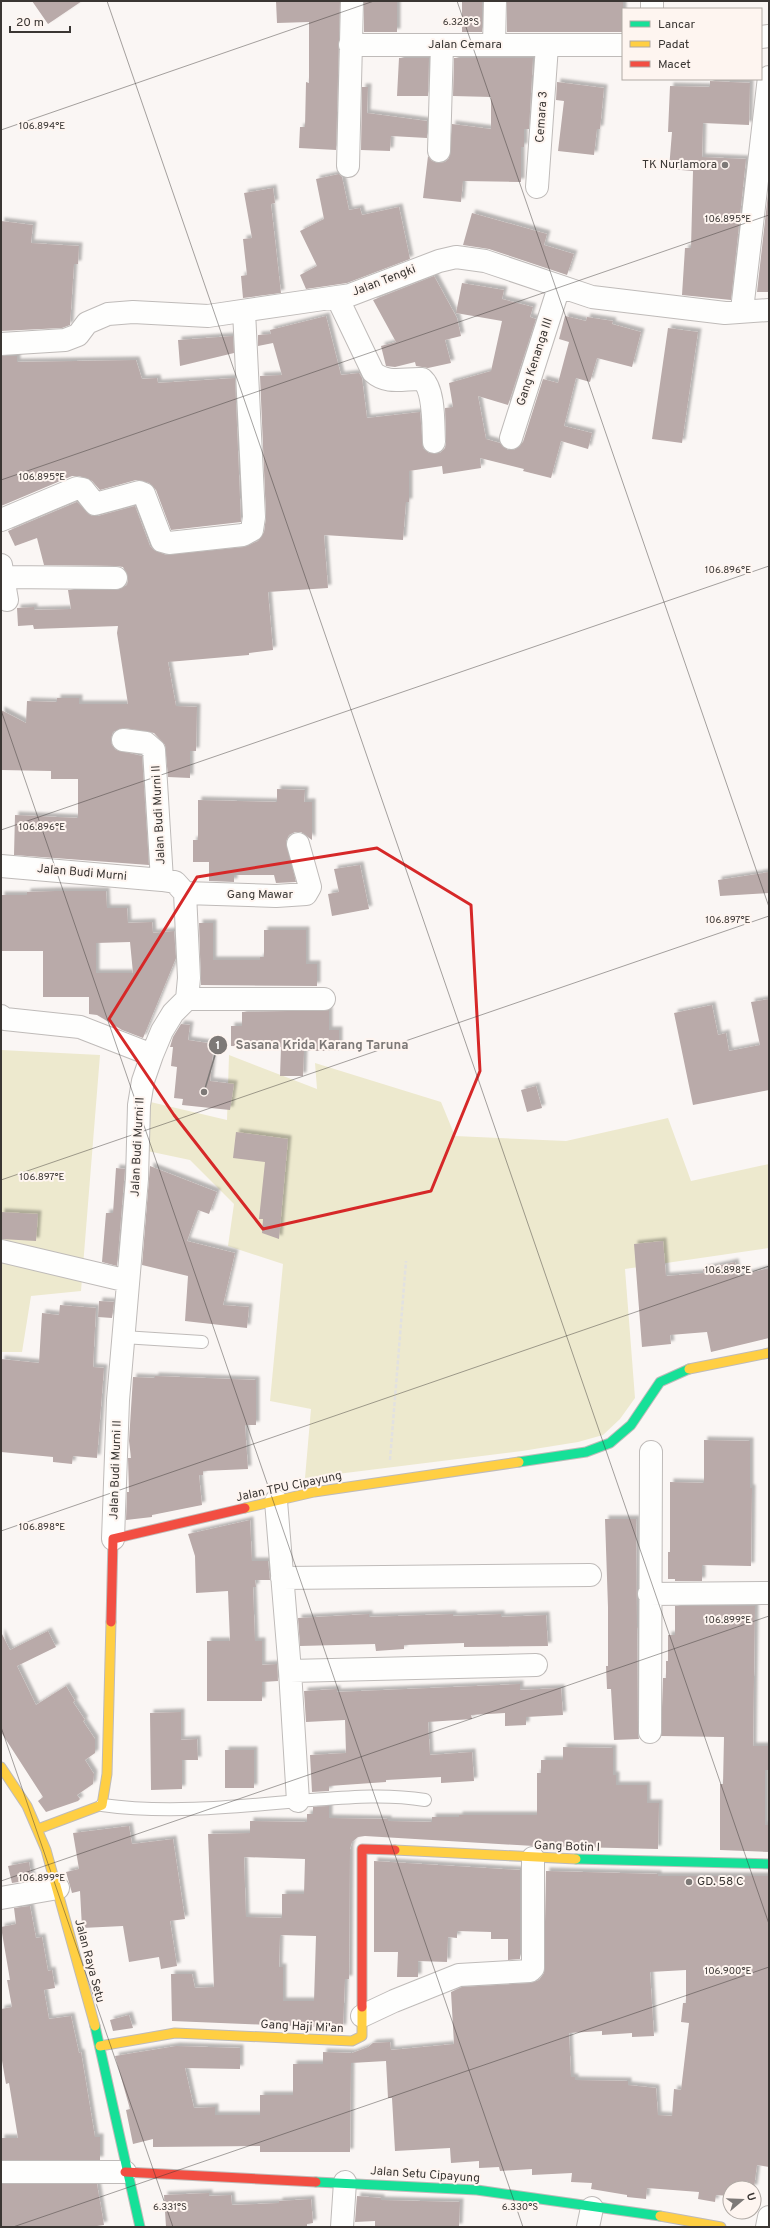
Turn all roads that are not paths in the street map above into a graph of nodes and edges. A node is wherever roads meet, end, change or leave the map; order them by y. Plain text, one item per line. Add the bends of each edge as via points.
1 (352, 1) edge
2 (495, 1) edge
3 (350, 45) junction
4 (442, 45) junction
5 (494, 45) junction
6 (622, 45) edge
7 (547, 46) junction
8 (769, 77) edge
9 (439, 151) dead end
10 (348, 166) dead end
11 (537, 187) dead end
12 (559, 287) junction
13 (337, 297) junction
14 (742, 310) junction
15 (769, 310) edge
16 (244, 311) junction
17 (1, 344) edge
18 (511, 438) dead end
19 (434, 442) dead end
20 (1, 520) edge
21 (2, 571) edge
22 (116, 578) dead end
23 (7, 600) dead end
24 (123, 740) dead end
25 (298, 844) dead end
26 (1, 866) edge
27 (162, 880) junction
28 (185, 893) junction
29 (187, 998) junction
30 (324, 999) dead end
31 (1, 1016) edge
32 (152, 1055) junction
33 (1, 1251) edge
34 (128, 1281) junction
35 (123, 1337) junction
36 (202, 1342) dead end
37 (769, 1353) edge
38 (651, 1452) dead end
39 (276, 1501) junction
40 (113, 1539) junction
41 (590, 1575) dead end
42 (282, 1578) junction
43 (769, 1593) edge
44 (649, 1594) junction
45 (536, 1665) dead end
46 (290, 1671) junction
47 (650, 1732) dead end
48 (1, 1767) edge
49 (425, 1800) dead end
50 (298, 1801) junction
51 (102, 1805) junction
52 (38, 1829) junction
53 (364, 1848) joint
54 (533, 1858) junction
55 (769, 1864) edge
56 (58, 1888) junction
57 (1, 1898) edge
58 (362, 2016) junction
59 (100, 2046) junction
60 (1, 2172) edge
61 (126, 2172) junction
62 (345, 2182) junction
63 (769, 2216) edge
64 (590, 2218) edge
65 (682, 2223) edge
66 (140, 2227) edge
67 (342, 2227) edge
68 (721, 2227) edge
69 (767, 2227) edge

1 - 3 street
2 - 5 street
3 - 4 street, Jalan Cemara
3 - 10 street
4 - 5 street, Jalan Cemara
4 - 9 street
5 - 7 street, Jalan Cemara
6 - 7 street, Jalan Cemara
7 - 11 street, Cemara 3
8 - 14 street
12 - 13 street, Jalan Tengki via 485,261 456,257 350,295
12 - 14 street, Jalan Tengki via 592,297 670,307 725,313
12 - 18 street, Gang Kenanga III
13 - 16 street, Jalan Tengki
13 - 19 street via 373,372 387,380 422,379 426,383 430,391
14 - 15 street, Jalan Tengki
16 - 17 street, Jalan Tengki via 208,316 133,312 108,314 87,323 78,334 64,340
16 - 20 street via 254,517 252,530 243,535 169,543 162,541 144,494 139,492 95,504 83,488 77,488
21 - 22 street
21 - 23 street
24 - 27 street, Jalan Budi Murni II via 146,743 154,750
25 - 28 street, Gang Mawar via 310,887 306,894 276,896
26 - 27 street, Jalan Budi Murni
27 - 28 street, Jalan Budi Murni II via 175,882
28 - 29 street via 189,978
29 - 30 street
29 - 32 street, Jalan Budi Murni II via 173,1013
31 - 32 street via 5,1019 80,1027
32 - 34 street, Jalan Budi Murni II via 143,1080 139,1106 137,1179
33 - 34 street
34 - 35 street, Jalan Budi Murni II
35 - 36 lane
35 - 40 street, Jalan Budi Murni II
37 - 39 street, Jalan TPU Cipayung via 685,1370 660,1382 631,1425 610,1443 586,1452 314,1492
38 - 44 street
39 - 40 street, Jalan TPU Cipayung
39 - 42 street
40 - 51 street via 107,1774
41 - 42 street
42 - 46 street
43 - 44 street
44 - 47 street
45 - 46 street
46 - 50 street
48 - 52 street, Jalan Raya Setu via 16,1784
49 - 50 lane via 398,1796 355,1796
50 - 51 lane via 166,1811
51 - 52 street
52 - 56 street, Jalan Raya Setu
53 - 54 street, Gang Botin I
53 - 58 street, Gang Haji Mi'an
54 - 55 street, Gang Botin I
54 - 58 street via 534,1968 530,1971 453,1977
56 - 57 street
56 - 59 street, Jalan Raya Setu
58 - 59 street, Gang Haji Mi'an via 362,2036 352,2041 175,2033
59 - 61 street, Jalan Raya Setu
60 - 61 street
61 - 62 street, Jalan Setu Cipayung
61 - 66 street, Jalan Raya Setu
62 - 64 street, Jalan Setu Cipayung via 477,2190
62 - 67 street
63 - 69 street
64 - 65 street, Jalan Setu Cipayung
65 - 68 street, Jalan Setu Cipayung

